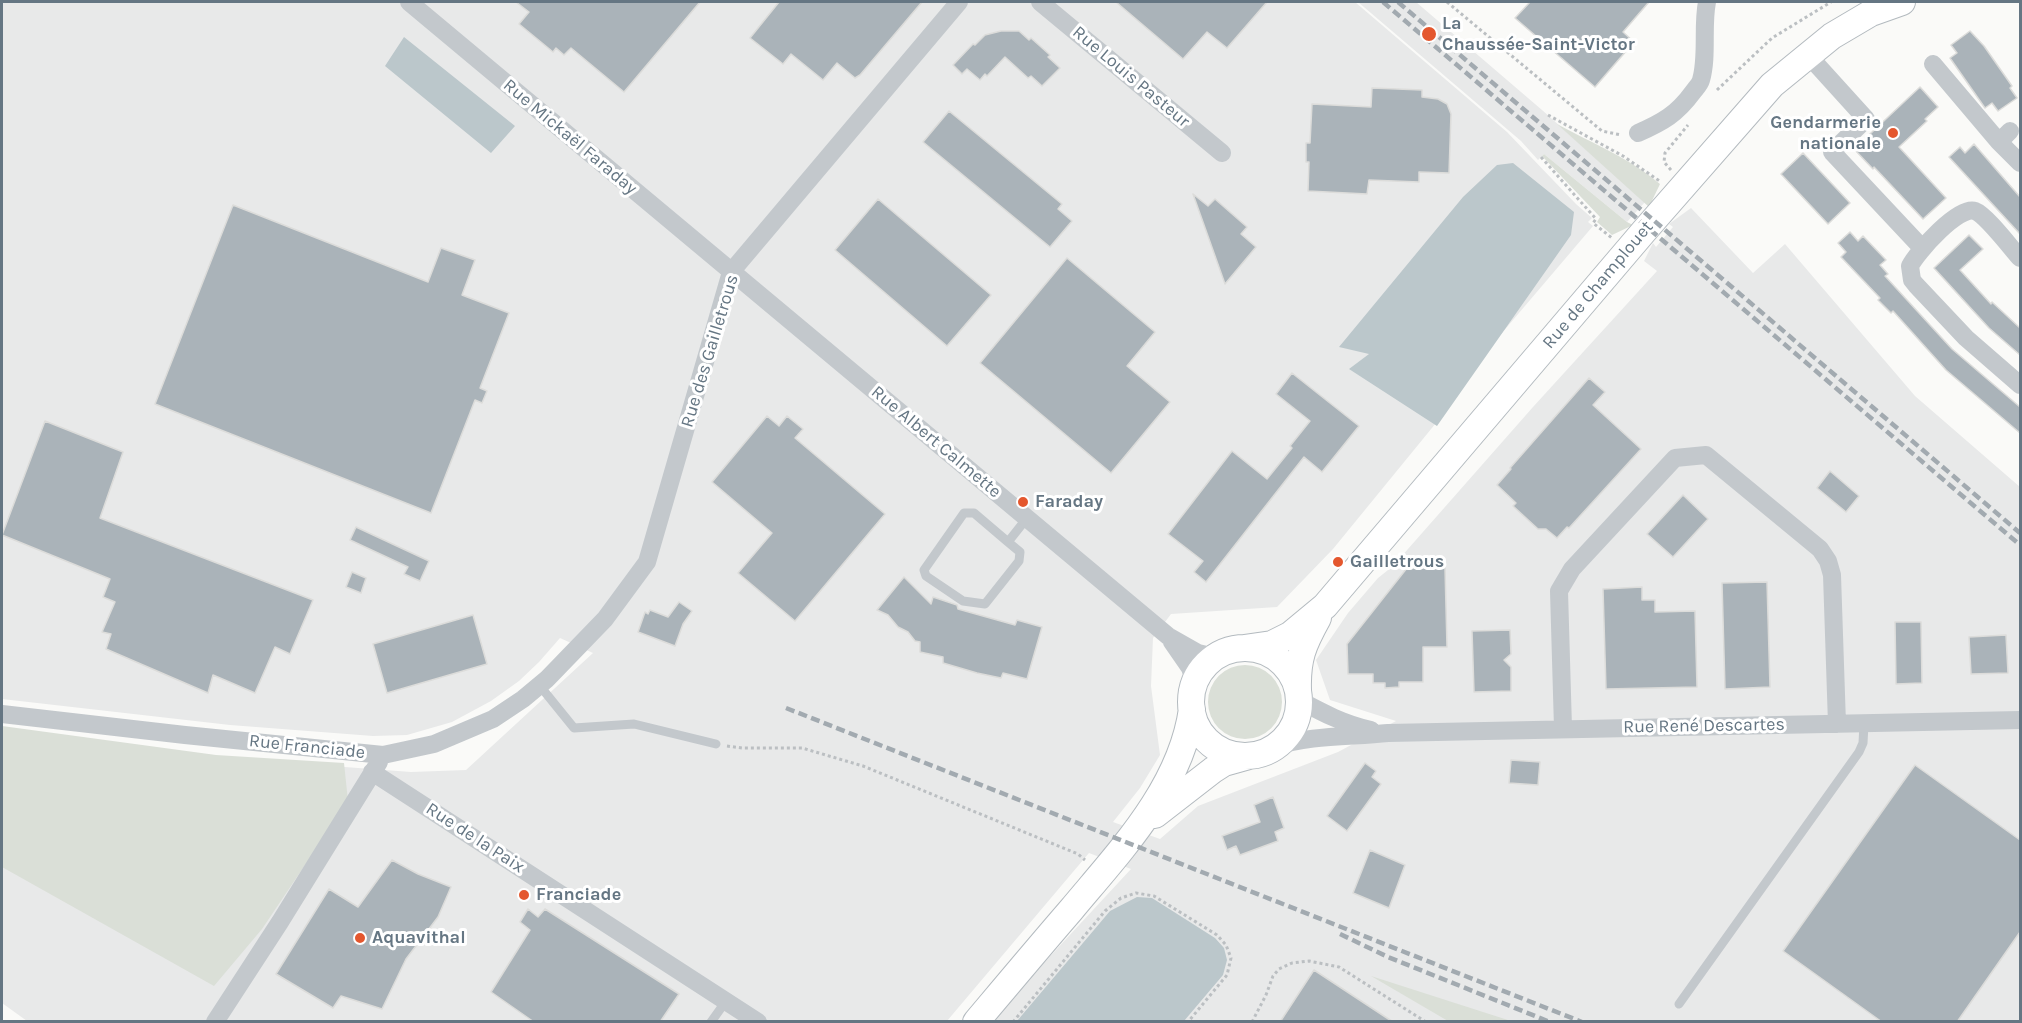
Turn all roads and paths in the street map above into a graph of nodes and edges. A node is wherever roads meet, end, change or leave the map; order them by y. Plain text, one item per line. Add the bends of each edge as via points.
1 (409, 2) edge
2 (958, 2) edge
3 (1040, 2) edge
4 (1447, 2) edge
5 (1707, 2) edge
6 (1831, 2) edge
7 (1902, 2) edge
8 (1808, 55) junction
9 (1933, 64) dead end
10 (1715, 92) dead end
11 (1548, 115) dead end
12 (1694, 118) dead end
13 (1638, 133) joint
14 (1222, 153) dead end
15 (1541, 157) dead end
16 (2020, 163) edge
17 (1673, 184) junction
18 (1613, 239) dead end
19 (1922, 248) junction
20 (2020, 258) edge
21 (731, 272) junction
22 (2020, 385) edge
23 (1027, 518) junction
24 (1008, 542) junction
25 (1325, 606) junction
26 (1168, 636) junction
27 (581, 645) joint
28 (1244, 648) junction
29 (1215, 657) junction
30 (1195, 683) junction
31 (540, 686) junction
32 (1299, 697) junction
33 (1192, 709) junction
34 (2, 714) edge
35 (2020, 720) edge
36 (1837, 724) junction
37 (1864, 724) junction
38 (1563, 728) junction
39 (1388, 733) junction
40 (716, 744) joint
41 (1274, 747) junction
42 (383, 755) junction
43 (1249, 756) junction
44 (372, 772) junction
45 (1138, 828) junction
46 (1102, 873) junction
47 (726, 1001) junction
48 (1679, 1004) dead end
49 (215, 1022) edge
50 (711, 1022) edge
51 (758, 1022) edge
52 (976, 1022) edge
53 (1013, 1022) edge
54 (1188, 1022) edge
55 (1252, 1022) edge
56 (1426, 1022) edge

1 - 21 street, Rue Mickaël Faraday
2 - 21 street, Rue des Gailletrous
3 - 14 street, Rue Louis Pasteur
4 - 13 path via 1602,131 1619,135
5 - 13 street via 1701,82 1665,121
6 - 10 path via 1772,38
7 - 8 street, Rue de Champlouet via 1872,13
8 - 17 street, Rue de Champlouet via 1772,85
8 - 19 street via 1866,119 1832,152
9 - 16 street via 2005,136
11 - 17 path
12 - 17 path via 1665,153 1664,162
15 - 18 path via 1596,219 1593,223
17 - 25 street, Rue de Champlouet
19 - 20 street via 1956,217 1970,211 1984,218
19 - 22 street via 1910,266 1916,285 1966,338
21 - 23 street, Rue Albert Calmette
21 - 27 street, Rue des Gailletrous via 647,562
23 - 24 lane
23 - 26 street, Rue Albert Calmette
24 - 24 lane via 974,513 964,513 924,570 926,576 963,602 985,604 1019,561 1020,552
25 - 28 street, Rue de Champlouet via 1290,635 1272,644
25 - 32 street, Rue de Champlouet via 1302,645 1297,668
26 - 29 street, Rue Albert Calmette via 1198,653
26 - 30 street, Rue Albert Calmette via 1190,668
27 - 31 street, Rue Franciade
28 - 29 street
28 - 32 street via 1260,650 1284,665 1293,676
29 - 30 street via 1203,666
30 - 33 street
31 - 40 lane via 574,728 634,724
31 - 42 street, Rue Franciade via 494,719 464,733
32 - 39 street, Rue René Descartes via 1328,717
32 - 41 street via 1294,726
33 - 43 street via 1205,737 1218,748
33 - 45 street via 1183,748
34 - 42 street, Rue Franciade
35 - 37 street, Rue René Descartes
36 - 37 street, Rue René Descartes
36 - 38 street, Rue René Descartes
36 - 38 street via 1832,574 1828,561 1820,549 1706,455 1675,458 1572,569 1559,591
37 - 48 lane via 1859,752
38 - 39 street, Rue René Descartes
39 - 41 street, Rue René Descartes via 1314,738
40 - 46 path via 802,748 863,766 1078,854
41 - 43 street
42 - 44 street
43 - 45 street via 1213,770
44 - 47 street, Rue de la Paix
44 - 49 street
45 - 46 street
46 - 52 street
47 - 50 lane
47 - 51 street, Rue de la Paix
53 - 54 path via 1106,911 1121,898 1137,893 1154,896 1217,935 1226,945 1231,958 1227,975
55 - 56 path via 1279,969 1309,961 1339,967

